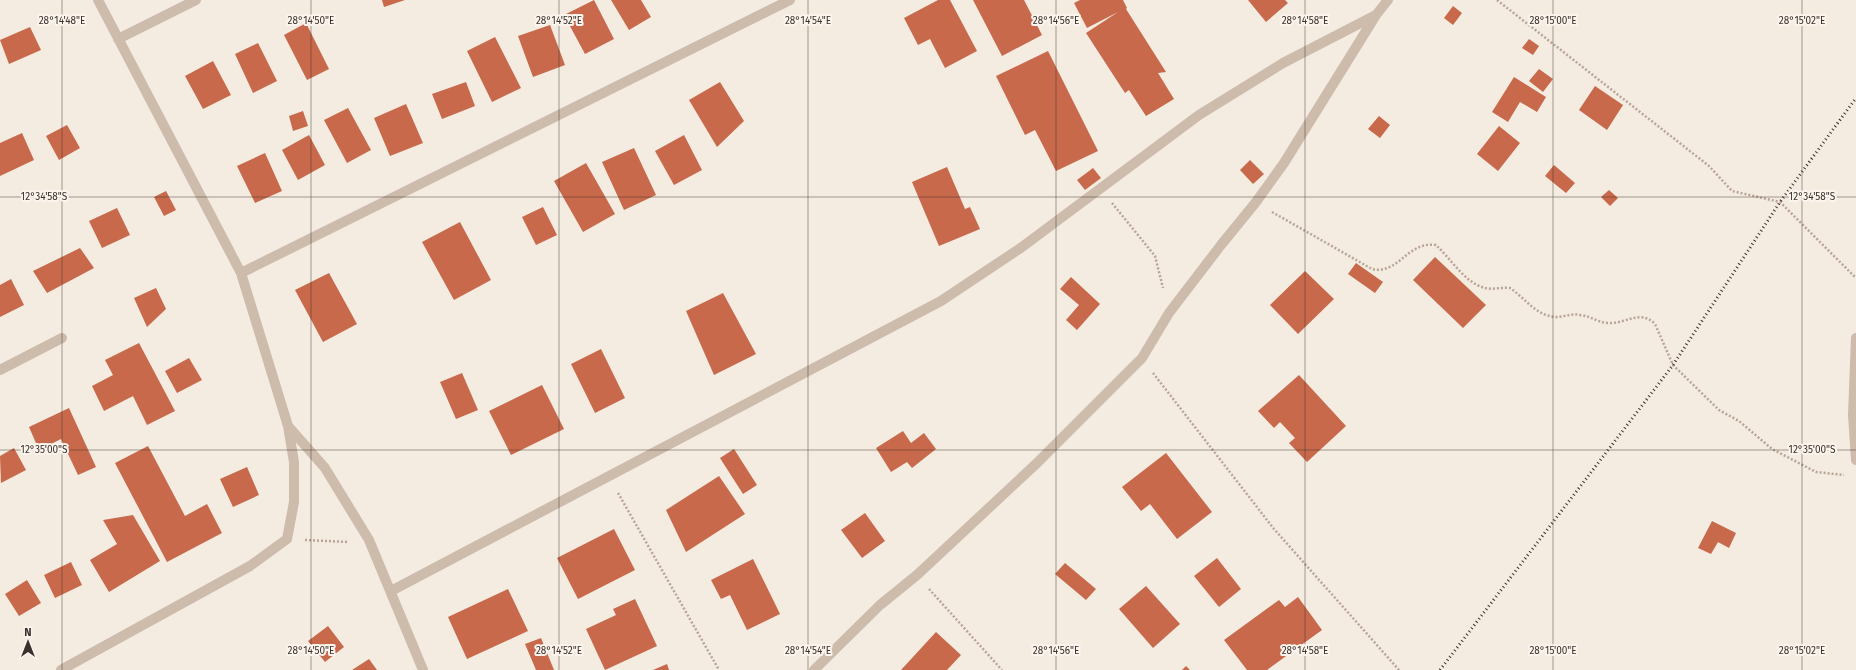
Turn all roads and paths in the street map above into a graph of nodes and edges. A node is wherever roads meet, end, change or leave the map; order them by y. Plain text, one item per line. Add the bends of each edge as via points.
1 (98, 0) edge
2 (196, 0) edge
3 (790, 0) edge
4 (1388, 0) edge
5 (1497, 0) edge
6 (1376, 15) junction
7 (118, 39) junction
8 (1101, 189) junction
9 (1256, 202) junction
10 (241, 274) junction
11 (1856, 278) edge
12 (1169, 313) junction
13 (62, 338) dead end
14 (1856, 338) edge
15 (1142, 358) junction
16 (0, 370) edge
17 (288, 426) junction
18 (1856, 460) edge
19 (1849, 475) dead end
20 (609, 476) junction
21 (287, 539) junction
22 (369, 540) junction
23 (917, 575) junction
24 (391, 591) junction
25 (61, 670) edge
26 (423, 670) edge
27 (719, 670) edge
28 (814, 670) edge
29 (1002, 670) edge
30 (1399, 670) edge

1 - 7 street
2 - 7 street
3 - 10 street
4 - 6 street
5 - 11 path via 1709,166 1732,191 1780,202
6 - 8 street via 1244,86
6 - 9 street via 1312,120
7 - 10 street
8 - 12 path via 1155,256
8 - 20 street via 1022,247 941,301
9 - 12 street
9 - 19 path via 1372,269 1387,270 1419,246 1436,245 1477,285 1487,288 1510,288 1545,315 1557,317 1579,314 1611,324 1633,318 1651,319 1673,365 1719,410 1739,421 1772,449 1816,472
10 - 17 street
12 - 15 street
13 - 16 street
14 - 18 street via 1853,415
15 - 23 street via 1037,463
15 - 30 path via 1274,529
17 - 21 street via 294,462 294,502
17 - 22 street via 325,468
20 - 24 street
20 - 27 path
21 - 22 path via 346,542
21 - 25 street via 250,566
22 - 24 street
23 - 28 street via 880,605
23 - 29 path
24 - 26 street

